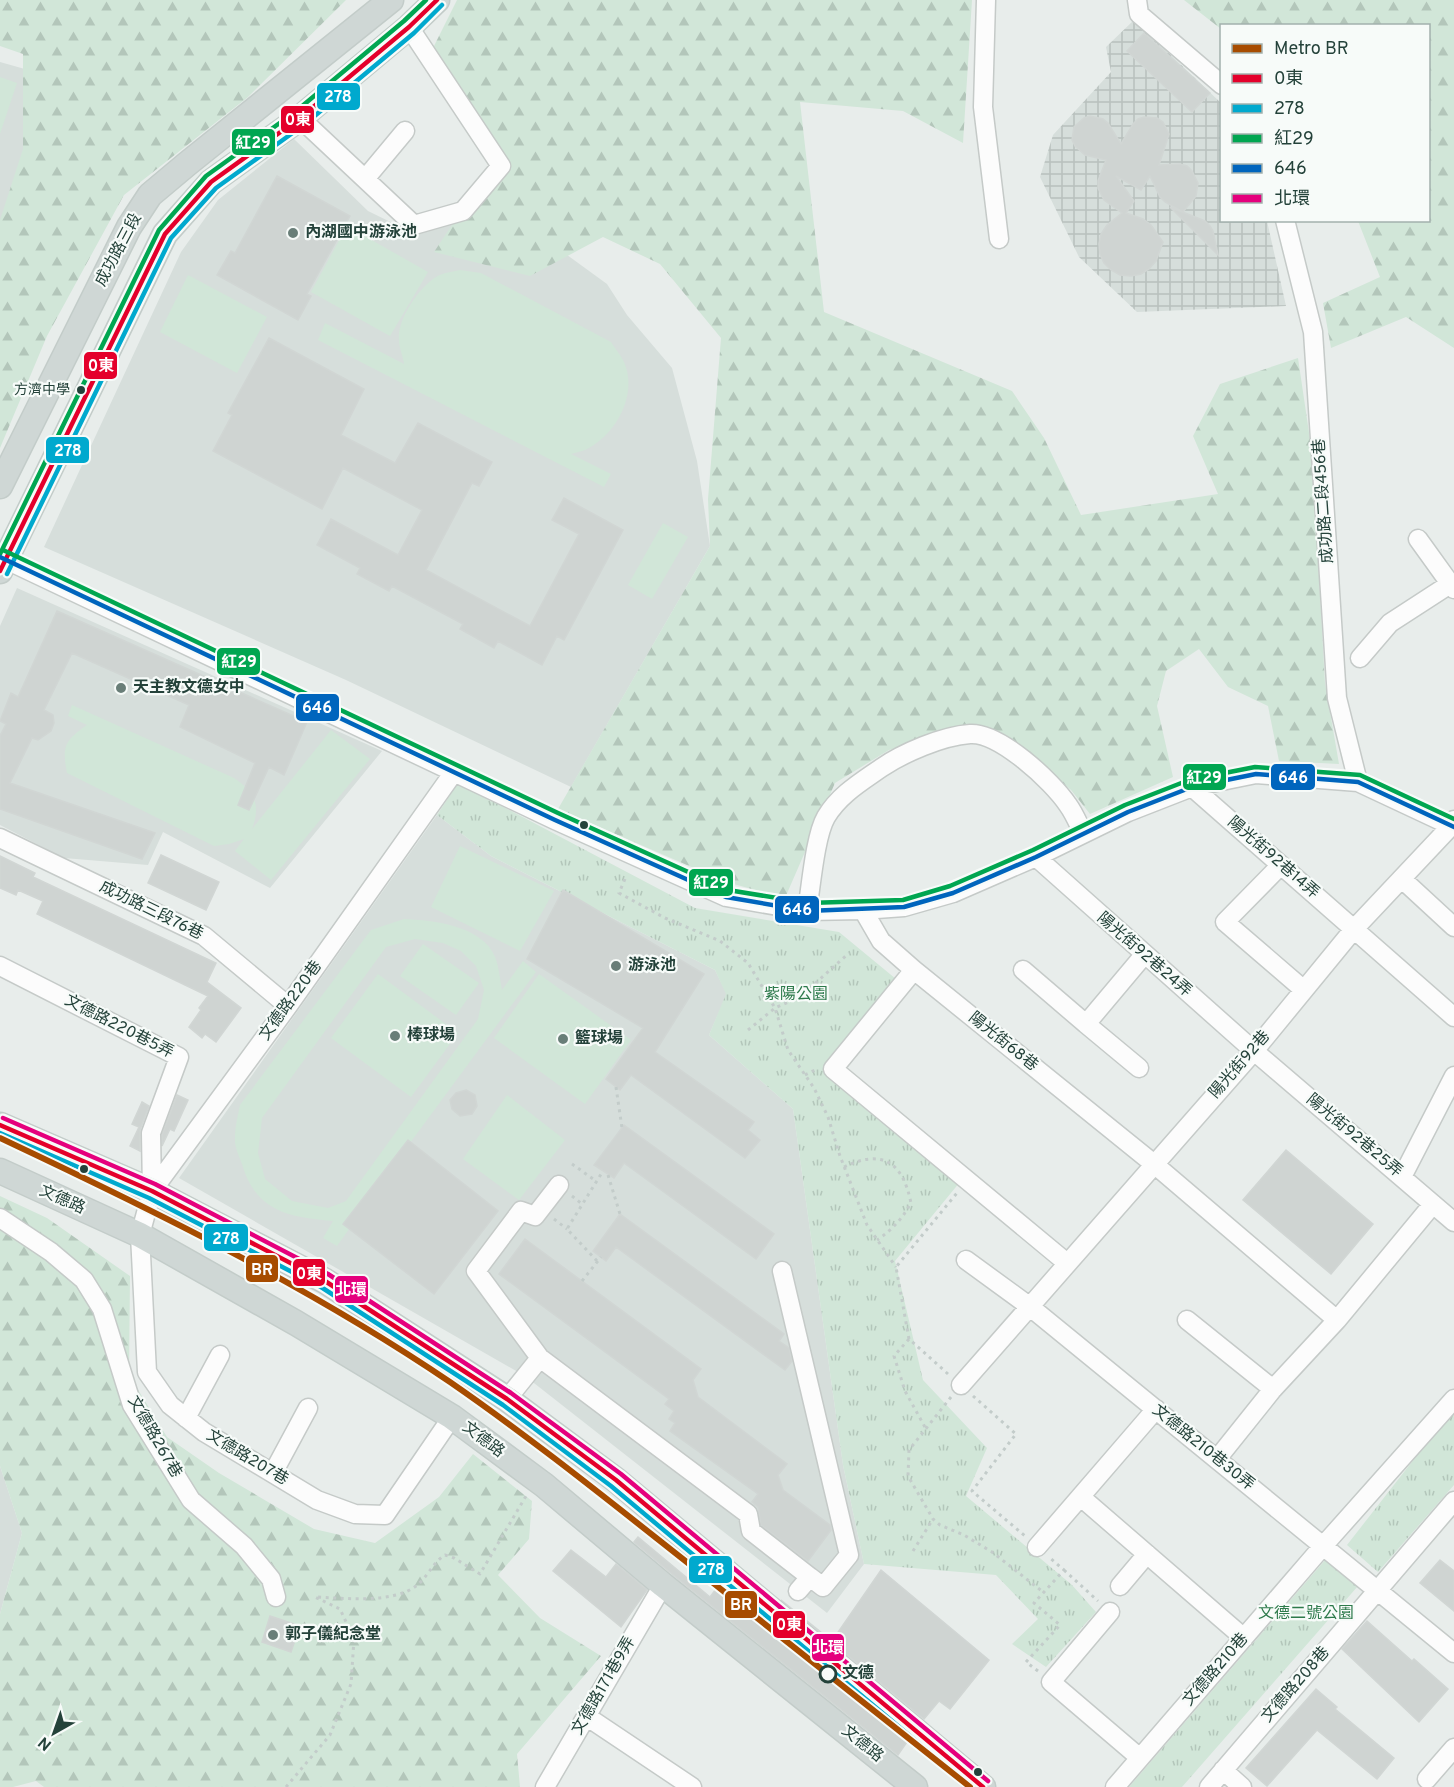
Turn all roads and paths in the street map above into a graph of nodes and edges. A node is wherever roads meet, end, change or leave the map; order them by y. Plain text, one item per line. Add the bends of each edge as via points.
1 (391, 0) edge
2 (437, 0) edge
3 (986, 0) edge
4 (1137, 0) edge
5 (409, 27) junction
6 (1220, 84) edge
7 (300, 118) junction
8 (405, 131) dead end
9 (365, 179) junction
10 (1285, 222) edge
11 (999, 239) dead end
12 (0, 486) edge
13 (1418, 538) dead end
14 (2, 562) edge
15 (1452, 587) edge
16 (1360, 658) dead end
17 (454, 772) junction
18 (1358, 782) junction
19 (1192, 787) junction
20 (1453, 824) edge
21 (1083, 833) junction
22 (0, 838) edge
23 (1036, 857) junction
24 (1281, 865) junction
25 (625, 879) dead end
26 (1402, 879) junction
27 (862, 910) junction
28 (807, 911) junction
29 (1454, 927) edge
30 (1354, 929) junction
31 (849, 953) dead end
32 (1144, 955) junction
33 (0, 966) edge
34 (914, 970) junction
35 (1023, 970) dead end
36 (1304, 990) junction
37 (288, 1006) junction
38 (775, 1008) junction
39 (1454, 1017) edge
40 (1086, 1024) junction
41 (748, 1030) dead end
42 (1254, 1051) junction
43 (1139, 1068) dead end
44 (815, 1070) dead end
45 (805, 1075) junction
46 (1454, 1076) edge
47 (616, 1087) dead end
48 (0, 1125) edge
49 (622, 1128) dead end
50 (572, 1164) dead end
51 (1154, 1164) junction
52 (844, 1167) junction
53 (603, 1171) dead end
54 (0, 1172) edge
55 (608, 1175) dead end
56 (1402, 1177) junction
57 (967, 1180) junction
58 (596, 1182) junction
59 (560, 1185) dead end
60 (152, 1191) junction
61 (1433, 1204) junction
62 (620, 1214) dead end
63 (0, 1218) edge
64 (1454, 1222) edge
65 (140, 1235) junction
66 (877, 1240) junction
67 (601, 1257) dead end
68 (966, 1260) dead end
69 (597, 1261) junction
70 (1067, 1263) junction
71 (896, 1267) junction
72 (782, 1271) dead end
73 (582, 1281) dead end
74 (1029, 1306) junction
75 (1186, 1320) dead end
76 (1337, 1320) junction
77 (909, 1338) junction
78 (220, 1355) dead end
79 (540, 1358) junction
80 (961, 1385) junction
81 (1273, 1389) junction
82 (507, 1399) junction
83 (1454, 1399) edge
84 (308, 1408) dead end
85 (1156, 1409) junction
86 (452, 1417) junction
87 (186, 1418) junction
88 (926, 1429) junction
89 (1217, 1459) junction
90 (273, 1473) junction
91 (528, 1492) dead end
92 (1082, 1498) junction
93 (1454, 1501) edge
94 (933, 1519) junction
95 (1323, 1546) junction
96 (1037, 1547) junction
97 (913, 1551) dead end
98 (1147, 1554) junction
99 (1064, 1570) junction
100 (663, 1585) junction
101 (1120, 1586) dead end
102 (1377, 1590) junction
103 (1044, 1593) junction
104 (276, 1597) dead end
105 (1110, 1612) joint
106 (1244, 1638) junction
107 (1454, 1653) edge
108 (1051, 1682) junction
109 (586, 1716) junction
110 (1454, 1748) edge
111 (1140, 1758) junction
112 (1223, 1770) junction
113 (1427, 1779) dead end
114 (286, 1787) edge
115 (545, 1787) edge
116 (692, 1787) edge
117 (915, 1787) edge
118 (983, 1787) edge
119 (1115, 1787) edge
120 (1209, 1787) edge
121 (1242, 1787) edge

1 - 12 main road, 成功路三段 via 150,195 129,226
2 - 5 main road, 成功路三段
3 - 11 street via 983,107
4 - 6 street via 1139,14
5 - 7 main road, 成功路三段
5 - 9 street via 501,166 462,211 414,225
7 - 9 street
7 - 14 main road, 成功路三段 via 211,182 165,234
8 - 9 street
10 - 18 street, 成功路二段456巷 via 1313,333 1337,698
13 - 15 street
14 - 17 street
15 - 16 street via 1390,623
17 - 28 street via 726,897
17 - 37 street, 文德路220巷
18 - 19 street via 1256,774
18 - 20 street
19 - 21 street
19 - 24 street, 陽光街92巷14弄
20 - 26 street, 陽光街92巷
21 - 23 street
21 - 28 street via 1068,804 1049,782 1005,746 971,734 940,741 895,759 846,792 826,818
22 - 37 street, 成功路三段76巷 via 204,936
23 - 27 street via 953,893 904,907
23 - 32 street, 陽光街92巷24弄
24 - 30 street, 陽光街92巷14弄
24 - 36 street via 1225,922
25 - 38 path via 619,893 720,942 748,963
26 - 29 street
26 - 30 street, 陽光街92巷
27 - 28 street
27 - 34 street, 陽光街68巷 via 881,941
30 - 36 street, 陽光街92巷
30 - 39 street, 陽光街92巷14弄
31 - 38 path via 800,997
32 - 40 street
32 - 42 street, 陽光街92巷24弄
33 - 60 street, 文德路220巷5弄 via 179,1057 151,1133
34 - 51 street, 陽光街68巷
34 - 57 street via 833,1069
35 - 40 street
36 - 42 street, 陽光街92巷
37 - 60 street, 文德路220巷
38 - 41 path
38 - 45 path via 788,1050
40 - 43 street
42 - 51 street, 陽光街92巷
42 - 56 street, 陽光街92巷25弄
44 - 45 path
45 - 52 path via 828,1117
46 - 56 street
47 - 49 path
48 - 60 main road
50 - 58 path
51 - 70 street, 陽光街92巷
51 - 76 street, 陽光街68巷
52 - 66 path
52 - 66 path via 860,1159 877,1157 894,1166 908,1186 911,1203 903,1218
53 - 58 path
54 - 65 main road, 文德路
55 - 62 path
56 - 61 street, 陽光街92巷25弄
57 - 70 street
57 - 71 path
58 - 69 path via 567,1229
59 - 79 street via 535,1216 521,1211 476,1271
60 - 65 street, 文德路220巷
60 - 82 main road via 325,1281
61 - 64 street, 陽光街92巷25弄
61 - 76 street
63 - 104 street, 文德路267巷 via 84,1280 102,1309 132,1405 191,1500 244,1546 271,1579
65 - 86 main road, 文德路
65 - 87 street, 文德路207巷 via 147,1372 170,1405
66 - 71 path
67 - 69 path
68 - 74 street, 文德路210巷30弄
69 - 73 path
70 - 74 street, 陽光街92巷
71 - 77 path
72 - 79 street via 849,1555 823,1587 804,1584 751,1531 748,1514
74 - 80 street, 陽光街92巷
74 - 85 street, 文德路210巷30弄
75 - 81 street
76 - 81 street
77 - 80 path
77 - 88 path via 894,1356 905,1391
78 - 87 street
79 - 82 street
80 - 88 path
80 - 96 path via 1016,1434 972,1491
81 - 89 street
82 - 118 main road via 616,1480
83 - 95 street, 文德路210巷
84 - 90 street
85 - 89 street, 文德路210巷30弄
85 - 92 street
86 - 90 street, 文德路207巷 via 385,1515 354,1514 317,1500
86 - 100 main road, 文德路 via 544,1485
87 - 90 street, 文德路207巷
88 - 94 path via 909,1450 908,1476
89 - 95 street, 文德路210巷30弄
91 - 114 path via 480,1574 445,1555 417,1586 406,1592 380,1598 315,1597 340,1609 354,1639 351,1684 330,1735
92 - 96 street
92 - 98 street
93 - 102 street, 文德路208巷
94 - 97 path
94 - 103 path via 993,1552
95 - 102 street, 文德路210巷30弄
95 - 106 street, 文德路210巷
96 - 99 path
98 - 101 street
98 - 106 street
99 - 103 path
99 - 105 path
100 - 109 street, 文德路171巷9弄
100 - 117 main road, 文德路
102 - 107 street, 文德路210巷30弄
102 - 112 street, 文德路208巷
103 - 108 path via 1034,1603 1060,1625 1026,1662
105 - 108 street
106 - 111 street, 文德路210巷
108 - 111 street
109 - 115 street, 文德路171巷9弄
109 - 116 street
110 - 113 street
111 - 119 street, 文德路210巷
112 - 120 street, 文德路208巷
112 - 121 street

